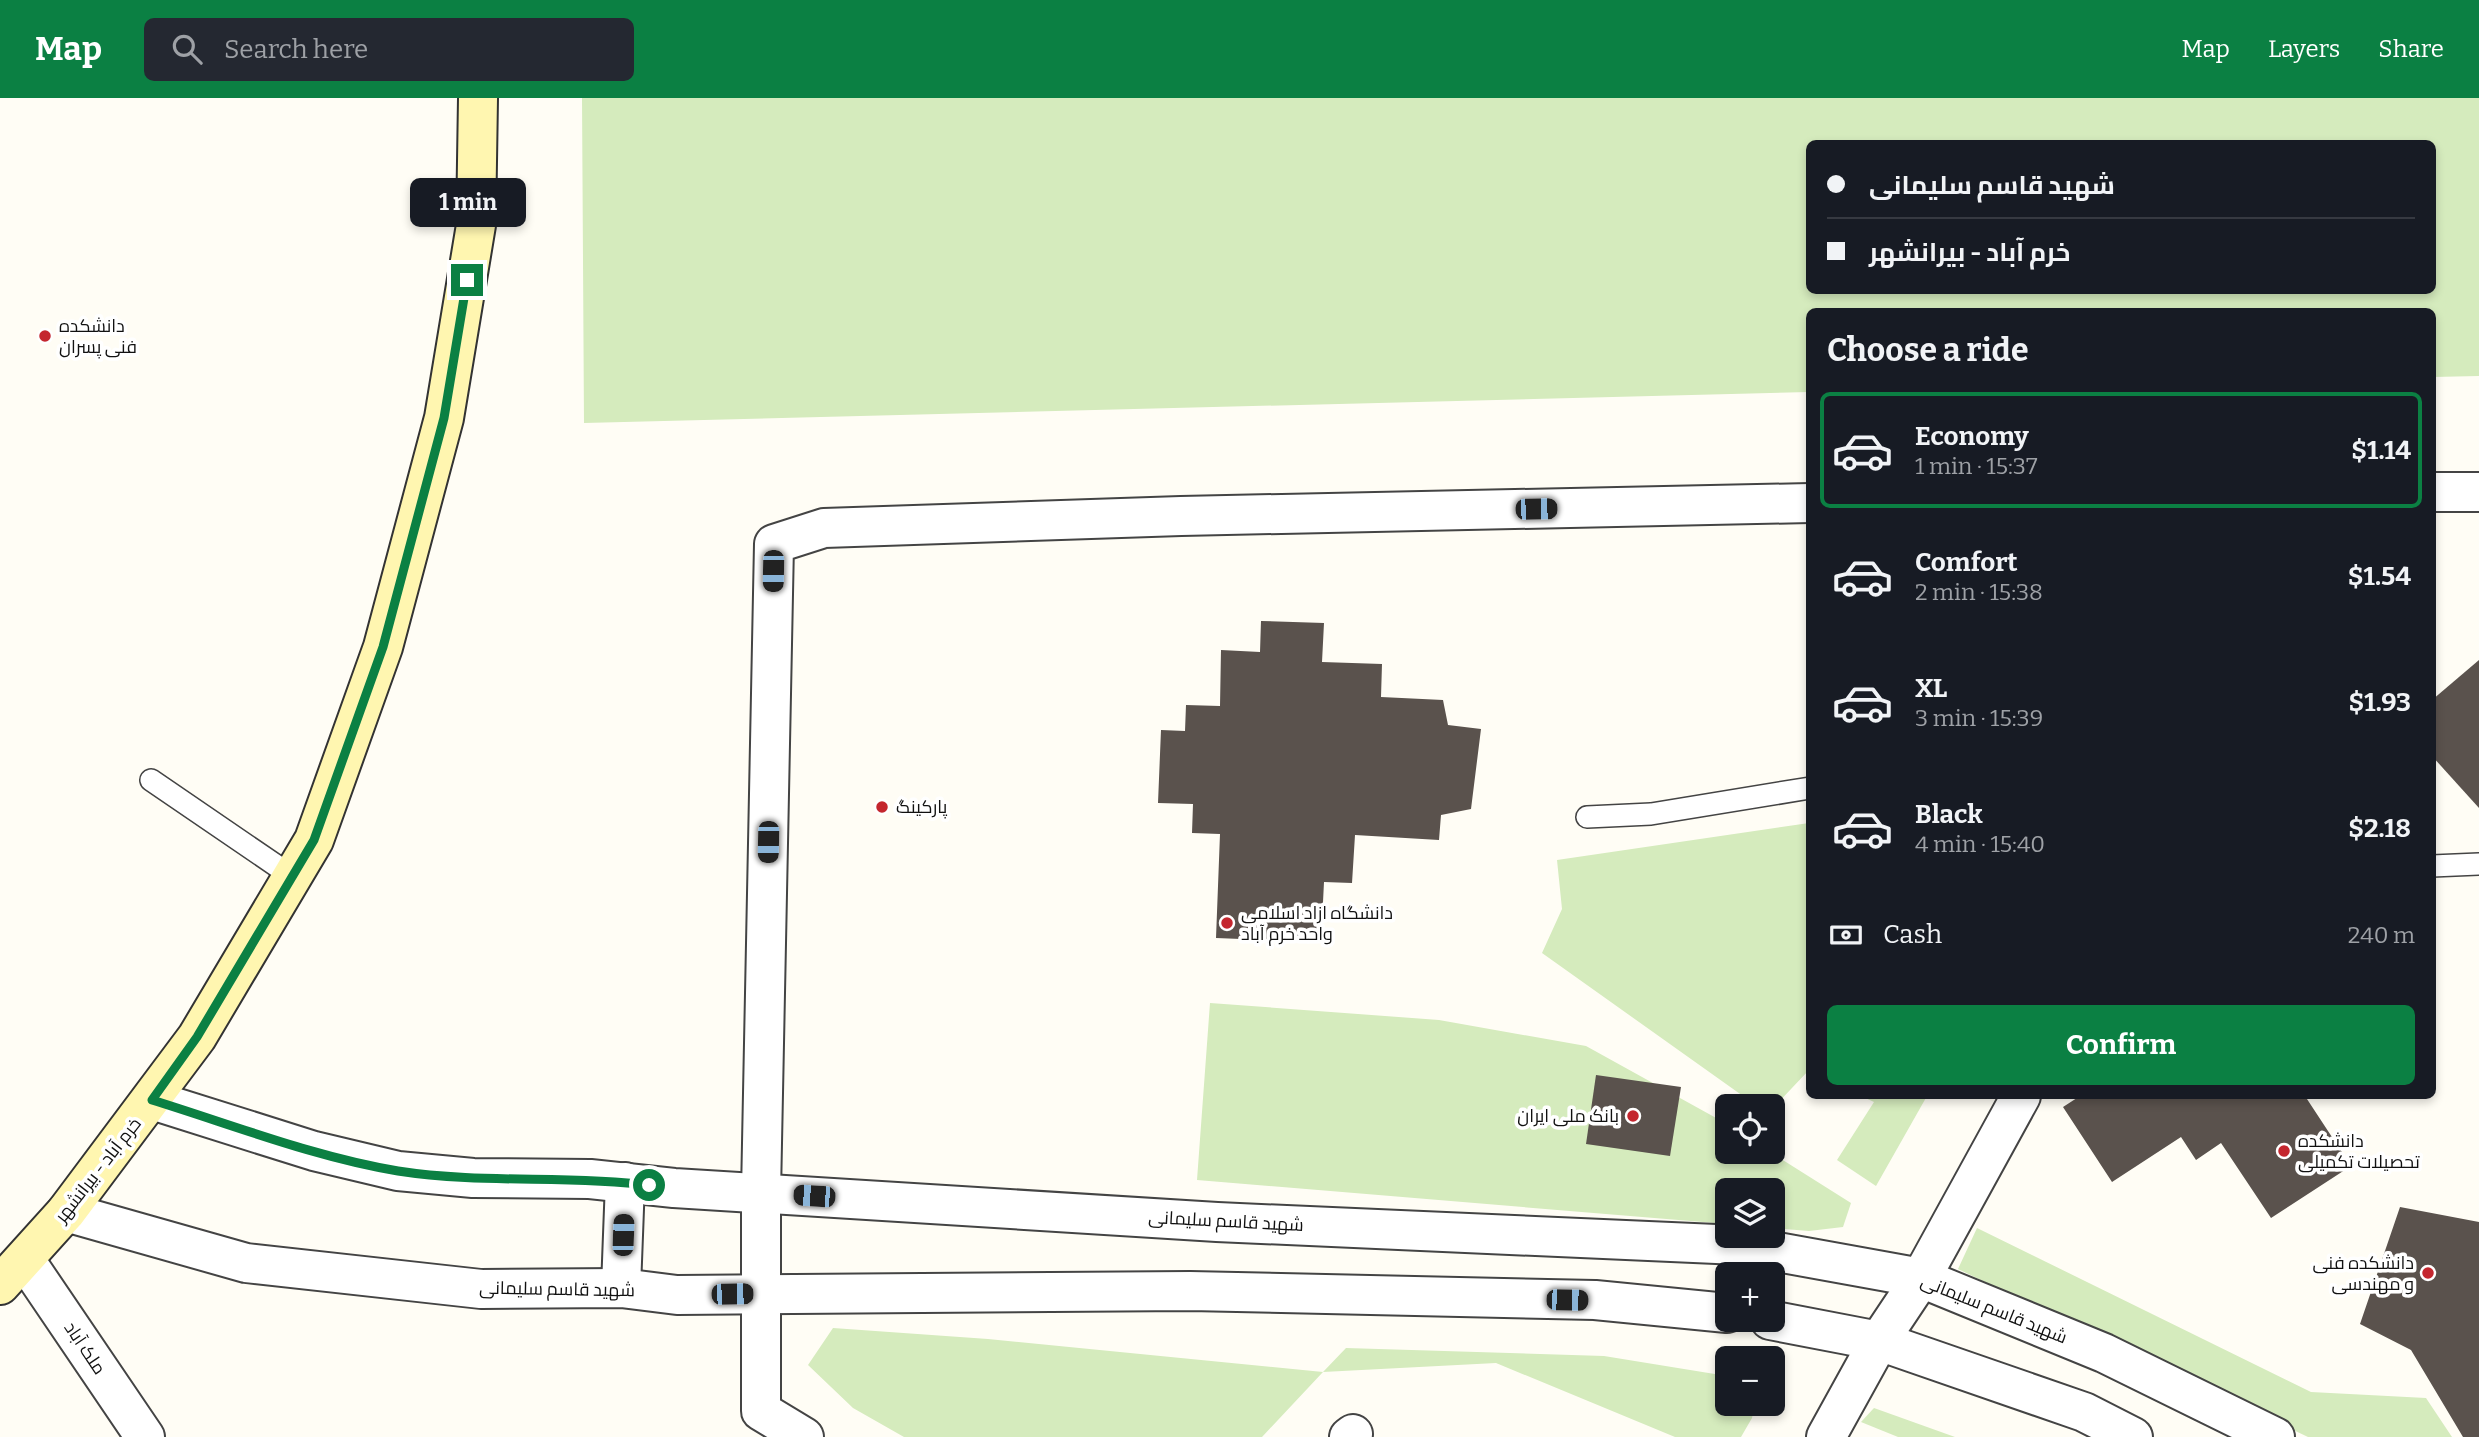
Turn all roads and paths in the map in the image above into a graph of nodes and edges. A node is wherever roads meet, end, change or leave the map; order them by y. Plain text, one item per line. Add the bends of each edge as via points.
1 (478, 98) edge
2 (2436, 492) edge
3 (2479, 492) edge
4 (1806, 503) edge
5 (151, 780) dead end
6 (1806, 789) edge
7 (1587, 817) dead end
8 (2479, 863) edge
9 (2436, 866) edge
10 (293, 877) junction
11 (2019, 1099) edge
12 (152, 1100) junction
13 (625, 1182) junction
14 (761, 1193) junction
15 (66, 1212) junction
16 (13, 1272) edge
17 (1921, 1278) junction
18 (621, 1288) junction
19 (760, 1294) junction
20 (1715, 1312) edge
21 (1785, 1323) edge
22 (1879, 1341) junction
23 (145, 1437) edge
24 (804, 1437) edge
25 (1826, 1437) edge
26 (2133, 1437) edge
27 (2275, 1437) edge

1 - 10 main road, خرم آباد - بیرانشهر via 476,225 444,418 383,647 314,840
2 - 3 street
4 - 14 street via 824,528 774,544
5 - 10 lane
6 - 7 lane via 1651,814
8 - 9 lane
10 - 12 main road, خرم آباد - بیرانشهر via 197,1037
11 - 17 street
12 - 13 street, شهید قاسم سلیمانی via 314,1151 398,1171
12 - 15 main road, خرم آباد - بیرانشهر
13 - 14 street, شهید قاسم سلیمانی
13 - 18 street
14 - 17 street, شهید قاسم سلیمانی via 1217,1222 1739,1245
14 - 19 street
15 - 16 main road, خرم آباد - بیرانشهر
15 - 18 street, شهید قاسم سلیمانی via 246,1263 481,1289
16 - 23 street, ملک آباد
17 - 22 street
17 - 27 street, شهید قاسم سلیمانی via 2104,1353
18 - 19 street, شهید قاسم سلیمانی via 677,1295
19 - 20 street, شهید قاسم سلیمانی via 1190,1291 1595,1300
19 - 24 street via 761,1411
21 - 22 street
22 - 25 street
22 - 26 street via 2084,1412

